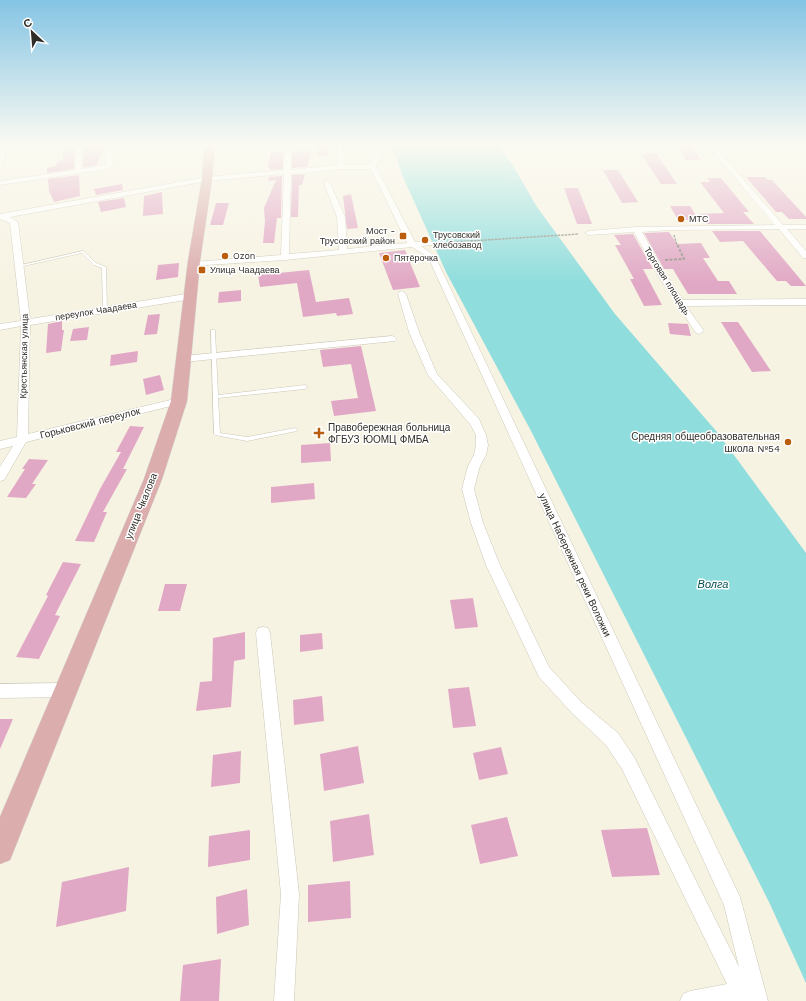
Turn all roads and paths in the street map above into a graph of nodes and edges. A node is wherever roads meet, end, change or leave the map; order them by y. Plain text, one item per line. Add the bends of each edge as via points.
1 (147, 190) edge
2 (205, 190) edge
3 (287, 190) edge
4 (330, 190) edge
5 (385, 190) edge
6 (750, 190) edge
7 (1, 216) edge
8 (782, 227) junction
9 (806, 227) edge
10 (669, 228) junction
11 (636, 229) junction
12 (589, 233) joint
13 (430, 243) joint
14 (412, 244) junction
15 (343, 252) junction
16 (806, 256) edge
17 (285, 258) junction
18 (653, 260) junction
19 (194, 264) junction
20 (19, 266) junction
21 (402, 294) dead end
22 (192, 296) junction
23 (806, 302) edge
24 (680, 303) junction
25 (105, 309) junction
26 (26, 322) junction
27 (0, 327) edge
28 (213, 331) dead end
29 (699, 331) dead end
30 (392, 339) dead end
31 (214, 356) junction
32 (184, 359) junction
33 (305, 387) dead end
34 (216, 397) junction
35 (179, 401) junction
36 (295, 430) dead end
37 (22, 440) junction
38 (0, 445) edge
39 (0, 477) edge
40 (263, 633) dead end
41 (66, 690) junction
42 (0, 691) edge
43 (0, 850) edge
44 (751, 995) edge
45 (284, 1001) edge
46 (690, 1001) edge

1 - 7 street
2 - 19 main road, улица Чкалова
3 - 17 street
4 - 15 street via 341,217
5 - 14 street
6 - 8 street
7 - 20 street, Крестьянская улица via 14,222
8 - 9 street
8 - 10 street
8 - 16 street
10 - 11 street
10 - 18 path via 684,259
11 - 12 street
11 - 18 street, Торговая площадь
12 - 13 path
13 - 14 street
14 - 15 street
14 - 44 street, улица Набережная реки Воложки via 431,256 733,904
15 - 17 street
17 - 19 street
18 - 24 street, Торговая площадь
19 - 22 main road, улица Чкалова
20 - 25 lane via 83,252 95,264 104,267
20 - 26 street, Крестьянская улица
21 - 44 street via 414,332 433,375 475,422 481,434 480,454 468,489 470,498 493,565 544,672 577,708 612,739 628,763
22 - 25 street, переулок Чаадаева
22 - 32 main road, улица Чкалова
23 - 24 street
24 - 29 street, Торговая площадь
25 - 26 street, переулок Чаадаева
26 - 27 street, переулок Чаадаева
26 - 37 street, Крестьянская улица
28 - 31 lane
30 - 31 street
31 - 32 street
31 - 34 lane
32 - 35 main road, улица Чкалова
33 - 34 lane
34 - 36 lane via 218,434 247,439
35 - 37 street, Горьковский переулок
35 - 41 main road, улица Чкалова via 153,479
37 - 38 street, Горьковский переулок
37 - 39 street, Крестьянская улица
40 - 45 street via 290,894
41 - 42 street
41 - 43 main road, улица Чкалова
44 - 46 street

